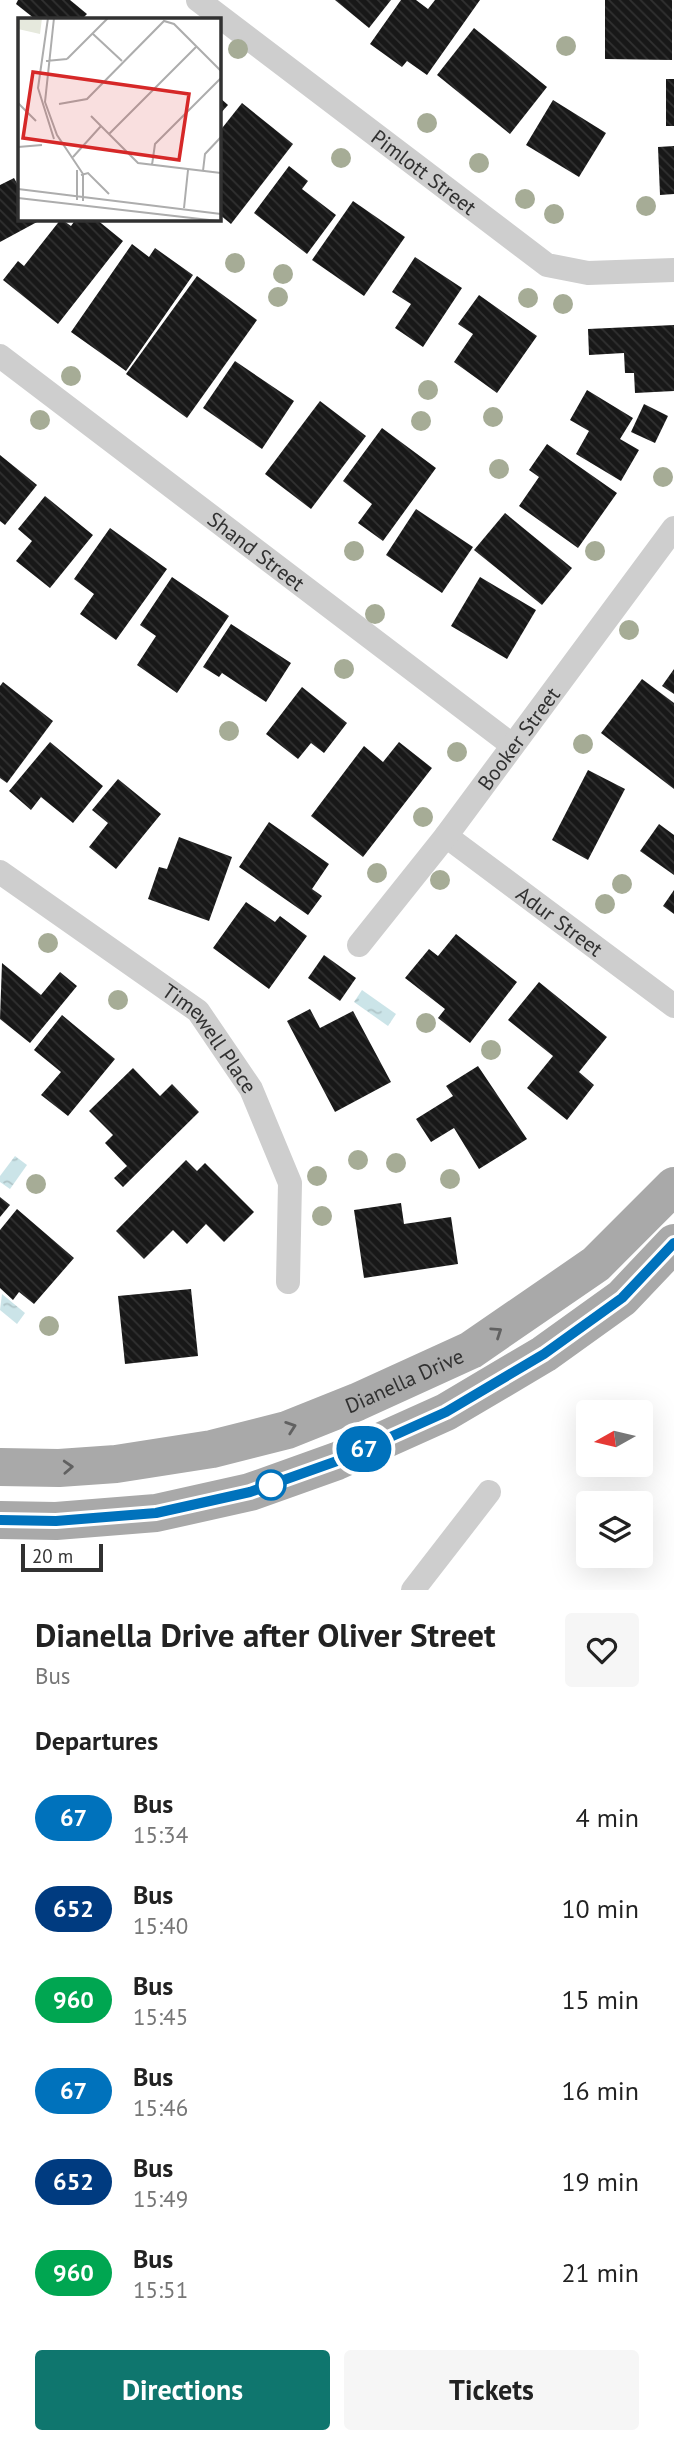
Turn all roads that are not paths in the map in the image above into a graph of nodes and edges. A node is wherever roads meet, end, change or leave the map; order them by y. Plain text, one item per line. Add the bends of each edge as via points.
1 (198, 0) edge
2 (674, 270) edge
3 (0, 356) edge
4 (674, 528) edge
5 (512, 745) junction
6 (446, 836) junction
7 (0, 872) edge
8 (359, 945) dead end
9 (674, 1006) edge
10 (674, 1186) edge
11 (674, 1243) edge
12 (288, 1282) dead end
13 (0, 1467) edge
14 (489, 1492) dead end
15 (0, 1520) edge
16 (413, 1590) edge

1 - 2 street, Pimlott Street via 547,265 588,273
3 - 5 street, Shand Street
4 - 5 street, Booker Street
5 - 6 street, Booker Street
6 - 8 street, Booker Street
6 - 9 street, Adur Street
7 - 12 street, Timewell Place via 198,1011 251,1089 290,1182
13 -> 10 main road, Dianella Drive via 116,1464 212,1449 287,1430 357,1402 471,1350 596,1264
11 - 15 main road, Dianella Drive via 622,1298 544,1354 446,1412 337,1461 250,1492 156,1513 56,1521
14 - 16 street

